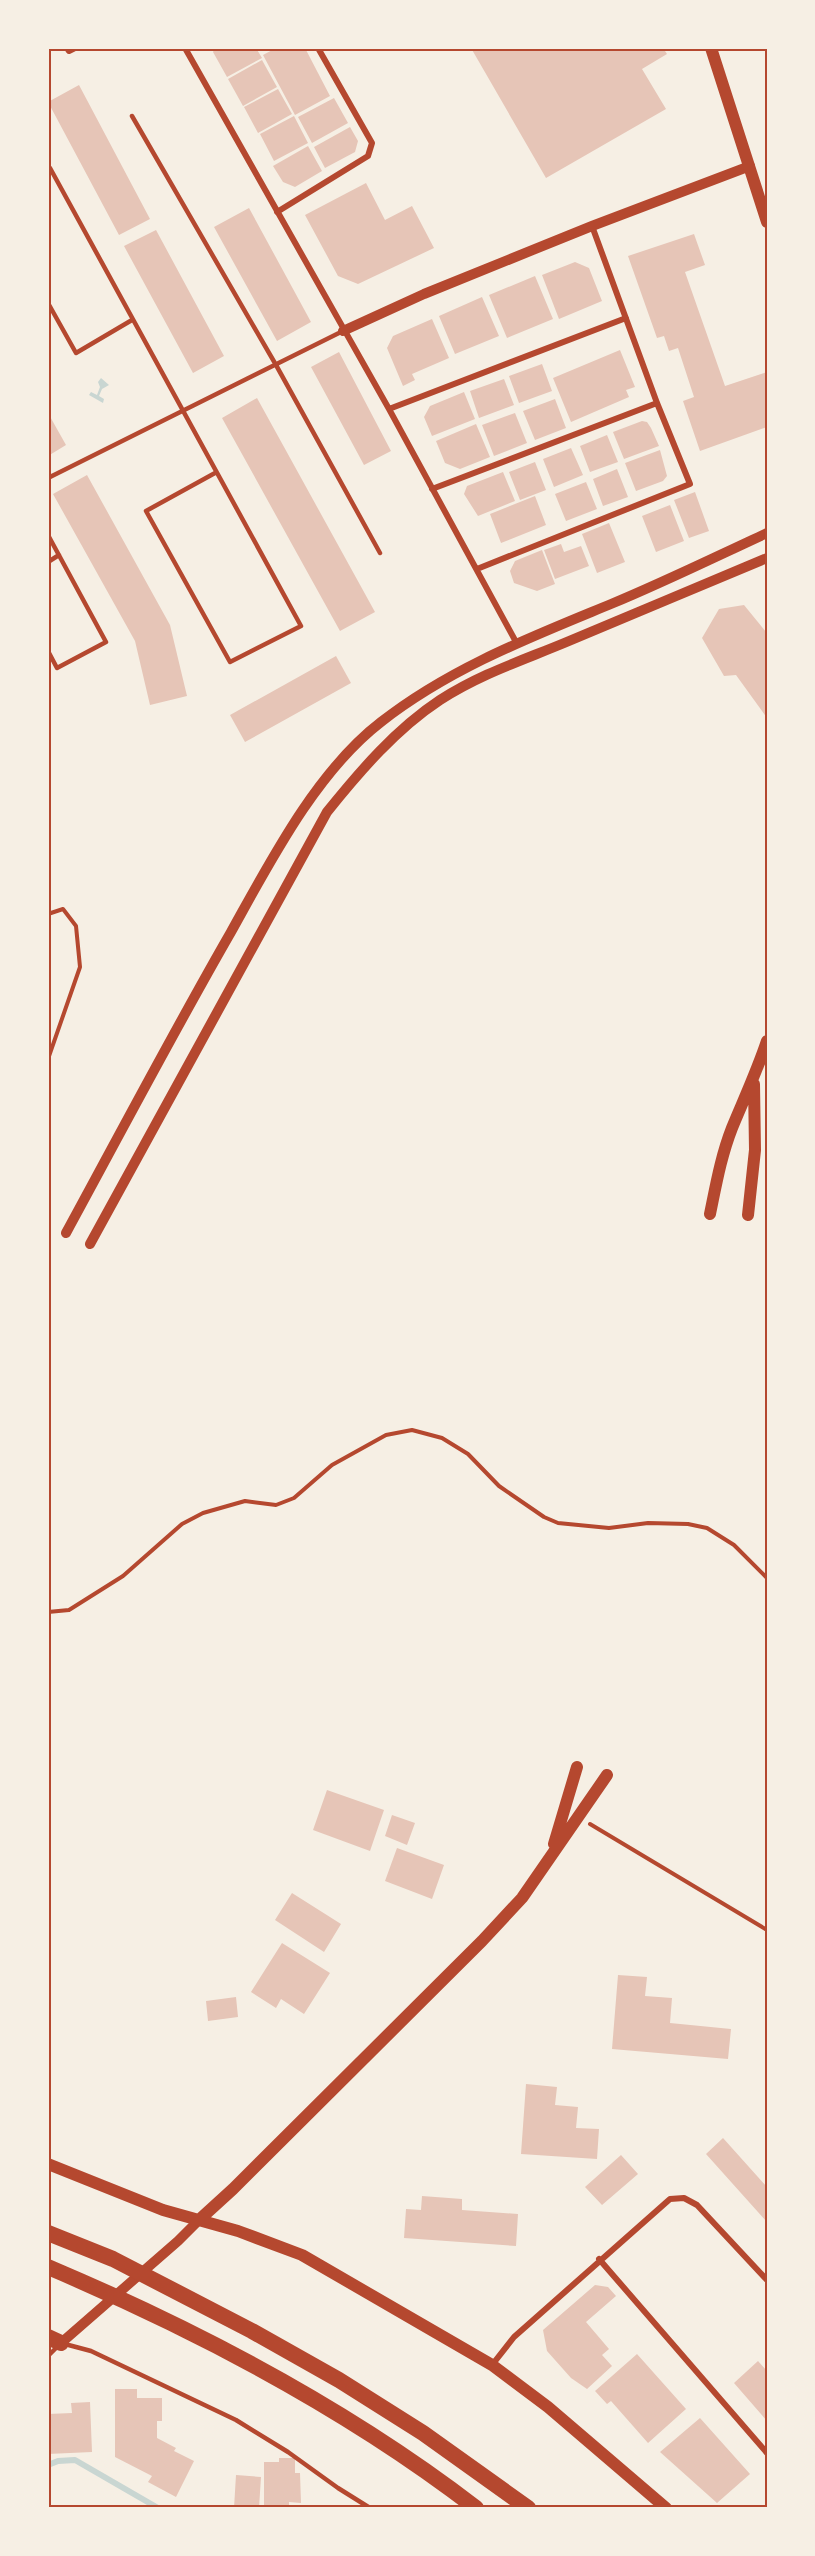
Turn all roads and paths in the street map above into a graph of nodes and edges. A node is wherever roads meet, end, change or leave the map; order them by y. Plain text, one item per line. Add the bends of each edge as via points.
1 (195, 48) edge
2 (318, 48) edge
3 (711, 48) edge
4 (186, 50) edge
5 (132, 116) dead end
6 (750, 166) junction
7 (48, 169) edge
8 (765, 205) edge
9 (277, 212) junction
10 (767, 222) edge
11 (592, 226) junction
12 (48, 303) edge
13 (626, 318) junction
14 (132, 320) junction
15 (343, 331) junction
16 (276, 365) junction
17 (657, 403) junction
18 (389, 409) junction
19 (181, 411) junction
20 (215, 473) junction
21 (48, 478) edge
22 (432, 489) junction
23 (767, 533) edge
24 (48, 535) edge
25 (380, 554) dead end
26 (59, 555) junction
27 (767, 558) edge
28 (48, 562) edge
29 (477, 569) junction
30 (516, 642) junction
31 (48, 651) edge
32 (48, 914) edge
33 (767, 1041) edge
34 (48, 1059) edge
35 (754, 1079) junction
36 (710, 1214) dead end
37 (748, 1215) dead end
38 (66, 1233) dead end
39 (90, 1244) dead end
40 (767, 1578) edge
41 (48, 1612) edge
42 (578, 1767) dead end
43 (607, 1775) dead end
44 (578, 1818) junction
45 (552, 1851) junction
46 (767, 1930) edge
47 (48, 2164) edge
48 (199, 2220) junction
49 (49, 2233) edge
50 (599, 2259) junction
51 (48, 2267) edge
52 (767, 2280) edge
53 (55, 2340) edge
54 (48, 2356) edge
55 (492, 2365) junction
56 (767, 2453) edge
57 (370, 2508) edge
58 (476, 2508) edge
59 (528, 2508) edge
60 (666, 2508) edge

1 - 4 street
2 - 9 street via 372,143 368,156
3 - 6 main road
4 - 9 street
5 - 16 lane
6 - 8 main road
6 - 11 street
7 - 14 lane
8 - 10 main road
9 - 15 street
11 - 13 street
11 - 15 street
12 - 14 lane via 76,352
13 - 17 street
13 - 18 street
14 - 19 lane
15 - 16 lane
15 - 18 street
16 - 19 lane
16 - 25 lane
17 - 22 street
17 - 29 street via 690,484
18 - 22 street
19 - 20 lane
19 - 21 lane
20 - 20 lane via 301,626 230,662 146,511
22 - 29 street
23 - 30 street
24 - 26 lane
26 - 28 lane
26 - 31 lane via 106,642 57,668
27 - 39 street via 502,666 440,700 394,737 327,812
29 - 30 street
30 - 38 street via 422,692 378,723 307,804 196,993
32 - 34 path via 63,909 76,926 80,967
33 - 35 main road
35 - 36 main road via 718,1172
35 - 37 main road via 755,1150
40 - 41 path via 734,1545 706,1528 648,1523 609,1528 544,1517 499,1486 468,1454 442,1438 412,1430 386,1435 332,1465 285,1502 276,1505 245,1501 189,1520 123,1576 69,1610
42 - 45 main road
43 - 44 main road
44 - 45 main road
44 - 46 path via 608,1832
45 - 48 main road via 522,1898 482,1941
47 - 48 main road via 163,2210
48 - 53 street
48 - 55 main road via 302,2255
49 - 59 highway via 175,2290 339,2380 423,2433
50 - 52 street via 662,2204 684,2198 697,2205
50 - 55 street via 514,2337
50 - 56 street
51 - 58 highway via 165,2320 305,2393 430,2473
53 - 54 lane
53 - 57 lane via 91,2351 236,2420
55 - 60 main road via 548,2407

